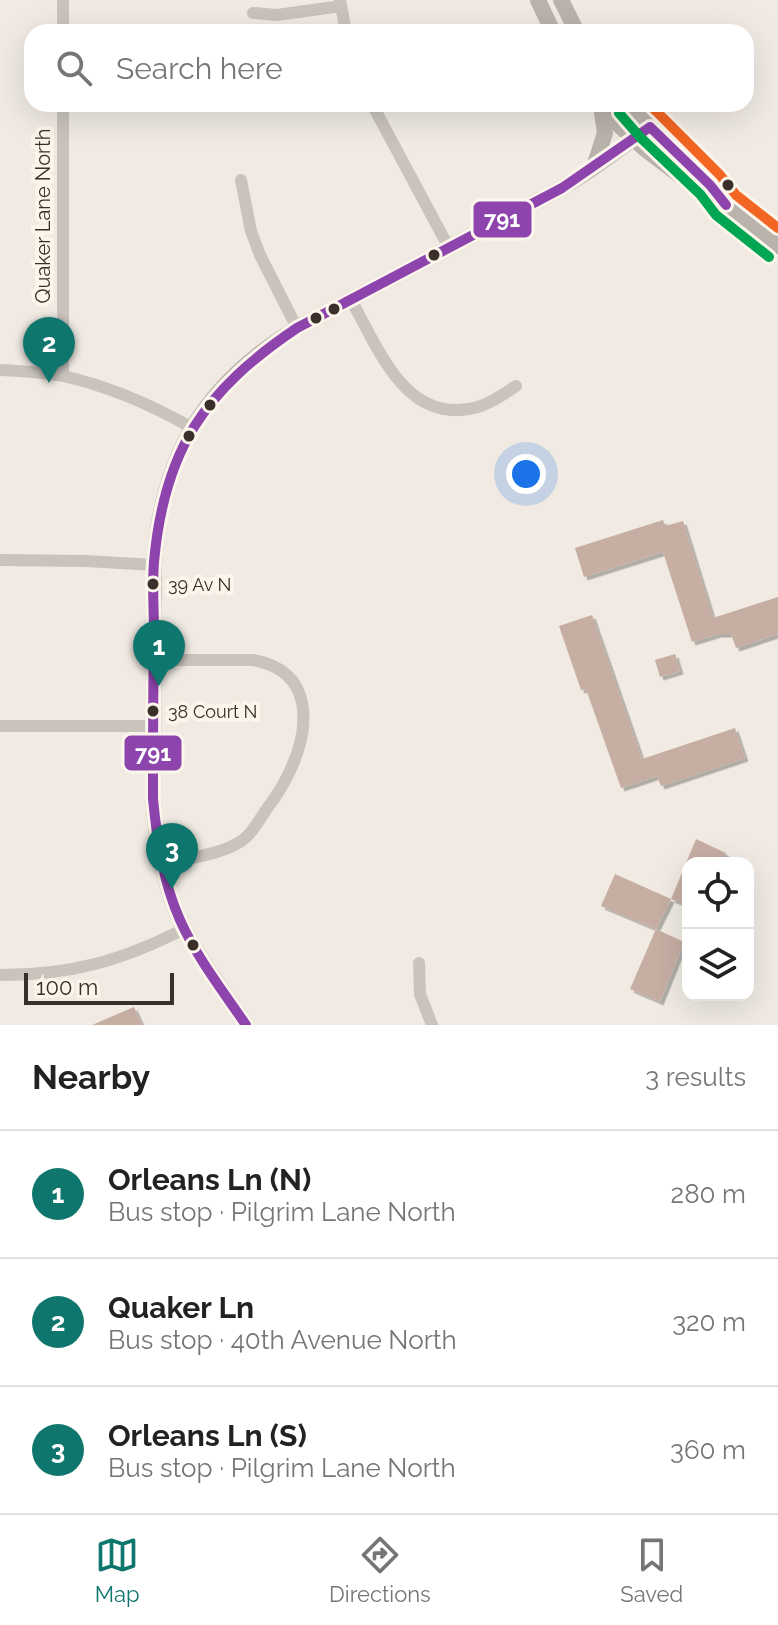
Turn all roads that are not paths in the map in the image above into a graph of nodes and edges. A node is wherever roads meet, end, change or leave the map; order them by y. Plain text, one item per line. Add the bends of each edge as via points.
1 (63, 0) edge
2 (538, 0) edge
3 (561, 0) edge
4 (340, 3) edge
5 (253, 13) dead end
6 (63, 24) edge
7 (344, 24) edge
8 (549, 24) edge
9 (573, 24) edge
10 (63, 112) edge
11 (376, 112) edge
12 (603, 112) edge
13 (608, 112) edge
14 (637, 112) edge
15 (650, 127) junction
16 (633, 139) junction
17 (594, 167) junction
18 (241, 180) dead end
19 (726, 205) junction
20 (778, 246) edge
21 (449, 248) junction
22 (351, 300) junction
23 (297, 328) junction
24 (0, 370) edge
25 (63, 376) junction
26 (516, 386) dead end
27 (192, 428) junction
28 (0, 560) edge
29 (154, 565) junction
30 (154, 660) junction
31 (0, 726) edge
32 (153, 726) junction
33 (161, 864) junction
34 (184, 929) junction
35 (419, 963) dead end
36 (0, 975) edge
37 (246, 1025) edge
38 (432, 1025) edge

1 - 6 street
2 - 8 street
3 - 9 street
4 - 5 street via 277,15
4 - 7 street
10 - 25 street, Quaker Lane North
11 - 21 street
12 - 17 street via 605,133
13 - 16 street
14 - 15 street
15 - 16 street
15 - 19 street
16 - 17 street
16 - 19 street
17 - 21 street
18 - 23 street via 260,255
19 - 20 street
21 - 22 street
22 - 23 street
22 - 26 street via 391,371 413,396 453,410 478,407
23 - 27 street via 245,365
24 - 25 street
25 - 27 street via 144,403
27 - 29 street via 162,502
28 - 29 street
29 - 30 street
30 - 32 street
30 - 33 street via 267,663 290,676 303,712 289,775 245,838 217,851
31 - 32 street
32 - 33 street via 153,799
33 - 34 street
34 - 36 street via 105,963
34 - 37 street
35 - 38 street via 420,994

